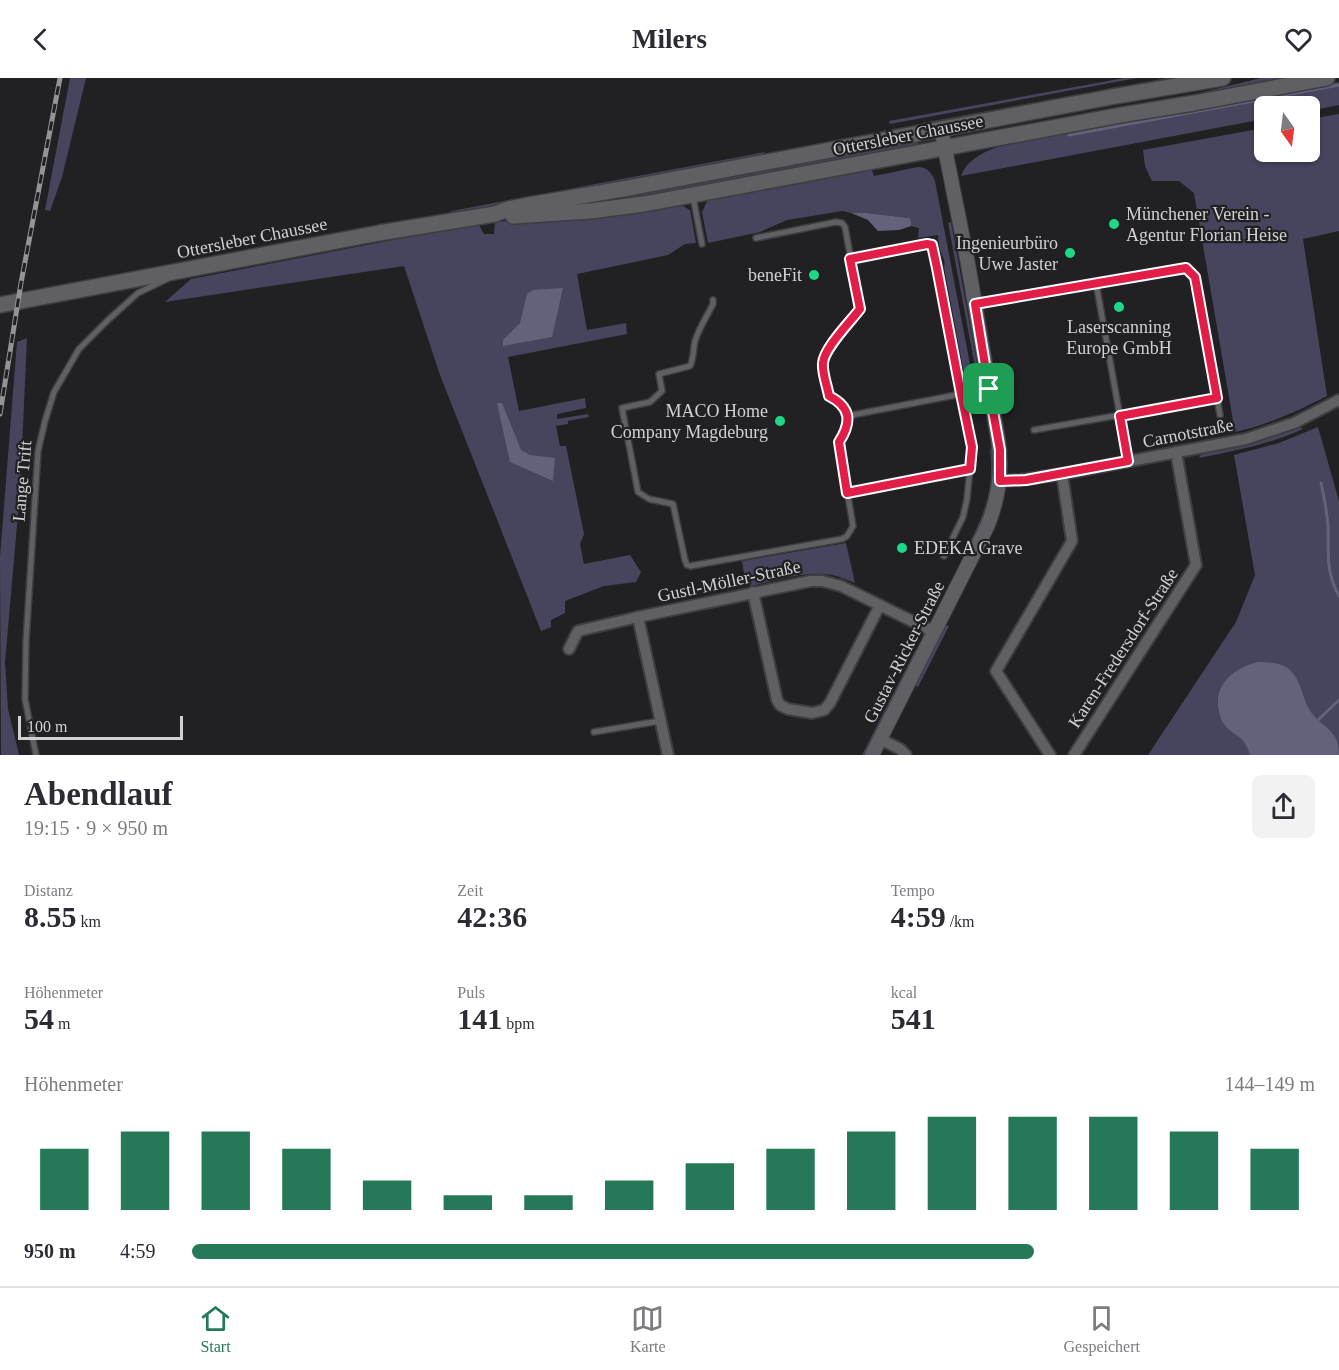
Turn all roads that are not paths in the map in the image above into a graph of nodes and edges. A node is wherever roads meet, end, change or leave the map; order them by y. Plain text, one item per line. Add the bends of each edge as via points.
1 (1224, 78) edge
2 (1327, 78) edge
3 (941, 129) junction
4 (945, 147) junction
5 (693, 196) junction
6 (495, 214) junction
7 (756, 238) dead end
8 (702, 244) dead end
9 (850, 259) junction
10 (184, 271) junction
11 (1096, 283) junction
12 (712, 300) dead end
13 (975, 304) junction
14 (0, 305) edge
15 (989, 389) junction
16 (961, 394) junction
17 (1217, 398) junction
18 (1339, 400) edge
19 (1221, 415) dead end
20 (847, 416) junction
21 (1120, 416) junction
22 (1034, 430) dead end
23 (1176, 452) junction
24 (1128, 461) junction
25 (970, 469) junction
26 (1062, 474) junction
27 (1000, 481) junction
28 (847, 493) junction
29 (944, 556) dead end
30 (753, 592) junction
31 (880, 605) junction
32 (638, 617) junction
33 (934, 632) junction
34 (569, 649) dead end
35 (660, 721) junction
36 (594, 732) dead end
37 (880, 739) junction
38 (36, 755) edge
39 (668, 755) edge
40 (872, 755) edge
41 (906, 755) edge
42 (1050, 755) edge
43 (1074, 755) edge

1 - 3 main road, Ottersleber Chaussee
2 - 4 main road, Ottersleber Chaussee
3 - 4 street, Gustav-Ricker-Straße
3 - 6 main road, Ottersleber Chaussee
4 - 5 main road, Ottersleber Chaussee
4 - 13 street, Gustav-Ricker-Straße
5 - 6 main road, Ottersleber Chaussee via 601,210
5 - 8 lane
6 - 10 main road, Ottersleber Chaussee
7 - 9 lane via 839,222 845,227
9 - 16 lane via 932,245
9 - 20 lane via 860,309 835,340 823,363 829,396 841,403
10 - 14 main road, Ottersleber Chaussee
10 - 38 lane, Lange Trift via 138,293 79,349 54,392 45,421 38,451 26,641 25,699
11 - 13 lane
11 - 17 lane via 1186,268 1195,277
11 - 21 lane
12 - 28 lane via 696,338 690,366 659,374 662,391 650,402 622,408 638,492 649,499 673,504 687,564 694,567 842,539 853,526
13 - 15 street, Gustav-Ricker-Straße
15 - 16 lane
15 - 27 street, Gustav-Ricker-Straße via 1000,450
16 - 20 lane
16 - 25 lane via 972,447
17 - 19 lane
17 - 21 lane
18 - 23 street, Carnotstraße via 1264,434
20 - 28 lane via 848,423 839,442
21 - 22 lane
21 - 24 lane
23 - 24 street, Carnotstraße
23 - 43 street, Karen-Fredersdorf-Straße via 1196,565
24 - 26 street, Carnotstraße
25 - 28 lane
25 - 29 lane via 963,517
26 - 27 street, Carnotstraße
26 - 42 street via 1072,541 996,671
27 - 33 street, Gustav-Ricker-Straße via 987,527
30 - 31 street, Gustl-Möller-Straße via 820,581 841,586
30 - 31 street via 777,700 788,709 812,712 824,710 830,703
30 - 32 street, Gustl-Möller-Straße
31 - 33 street, Gustl-Möller-Straße
32 - 34 street, Gustl-Möller-Straße via 578,631
32 - 35 street
33 - 37 street, Gustav-Ricker-Straße
35 - 36 lane
35 - 39 street
37 - 40 street, Gustav-Ricker-Straße
37 - 41 street, Gustav-Ricker-Straße

